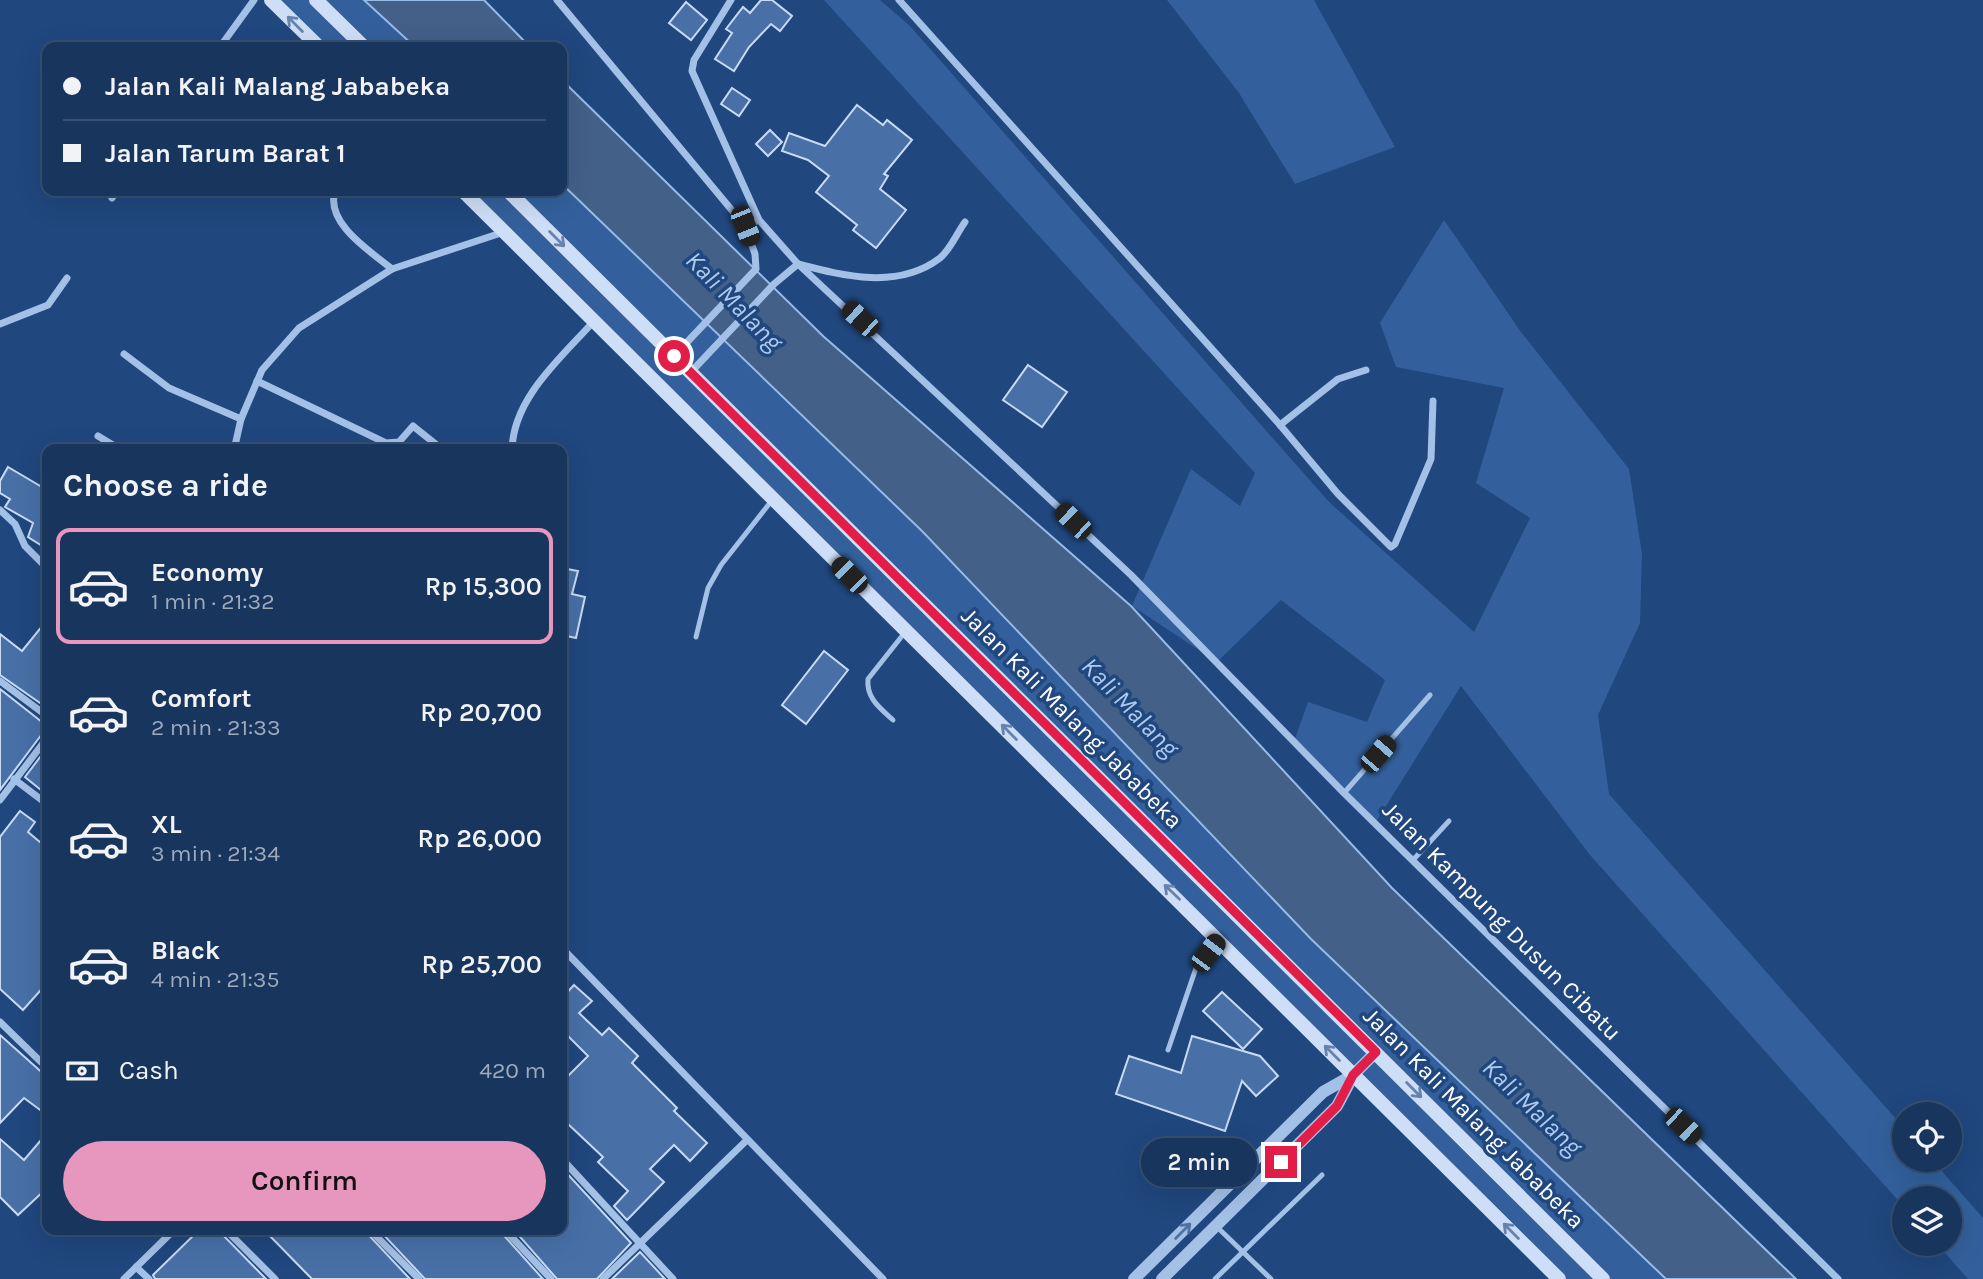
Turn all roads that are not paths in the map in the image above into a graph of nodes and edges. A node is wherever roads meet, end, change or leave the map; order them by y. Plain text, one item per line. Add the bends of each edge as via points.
1 (254, 0) edge
2 (271, 0) edge
3 (316, 0) edge
4 (557, 0) edge
5 (731, 0) edge
6 (899, 0) edge
7 (224, 42) edge
8 (314, 42) edge
9 (359, 42) edge
10 (333, 196) edge
11 (468, 196) edge
12 (513, 196) edge
13 (759, 220) junction
14 (965, 222) dead end
15 (745, 226) junction
16 (505, 232) junction
17 (798, 264) junction
18 (392, 269) junction
19 (67, 278) dead end
20 (594, 321) junction
21 (0, 324) edge
22 (124, 354) dead end
23 (674, 356) junction
24 (1366, 370) dead end
25 (691, 372) junction
26 (257, 381) junction
27 (1433, 401) dead end
28 (241, 419) junction
29 (1280, 425) junction
30 (98, 436) dead end
31 (111, 444) edge
32 (235, 444) edge
33 (436, 444) edge
34 (513, 444) edge
35 (773, 499) junction
36 (0, 510) edge
37 (42, 563) edge
38 (906, 631) junction
39 (696, 638) dead end
40 (0, 681) edge
41 (1430, 695) dead end
42 (42, 712) edge
43 (893, 720) dead end
44 (42, 743) edge
45 (14, 779) junction
46 (1344, 793) junction
47 (0, 800) edge
48 (42, 800) edge
49 (1449, 821) dead end
50 (1412, 860) junction
51 (1219, 938) junction
52 (567, 953) edge
53 (0, 1022) edge
54 (1168, 1050) dead end
55 (1376, 1052) junction
56 (41, 1062) dead end
57 (1353, 1075) junction
58 (747, 1140) junction
59 (567, 1165) edge
60 (1322, 1175) dead end
61 (1216, 1226) junction
62 (169, 1235) edge
63 (231, 1235) edge
64 (375, 1235) edge
65 (510, 1235) edge
66 (637, 1243) junction
67 (1243, 1253) junction
68 (136, 1267) junction
69 (124, 1279) edge
70 (149, 1279) edge
71 (275, 1279) edge
72 (419, 1279) edge
73 (551, 1279) edge
74 (603, 1279) edge
75 (673, 1279) edge
76 (883, 1279) edge
77 (1135, 1279) edge
78 (1163, 1279) edge
79 (1215, 1279) edge
80 (1271, 1279) edge
81 (1559, 1279) edge
82 (1604, 1279) edge
83 (1838, 1279) edge

1 - 7 street
8 -> 2 main road
3 - 9 main road
4 - 15 street
5 - 13 street, Jalan Kampung Dusun Cibatu via 694,60 692,71
6 - 29 street
10 - 18 street via 337,218
11 - 16 main road
12 -> 23 main road, Jalan Kali Malang Jababeka
13 - 15 street
13 - 17 street, Jalan Kampung Dusun Cibatu
14 - 17 street via 942,257 919,271 866,279
15 - 23 street via 756,269
16 - 18 street
16 - 20 main road
17 - 25 street
17 - 46 street, Jalan Kampung Dusun Cibatu via 1130,575
18 - 26 street via 299,328
19 - 21 street via 48,305
20 - 34 street via 531,394 519,414
20 - 35 main road
22 - 28 street via 169,388
23 - 25 main road, Jalan Kali Malang Jababeka
24 - 29 street via 1338,379
25 - 55 main road, Jalan Kali Malang Jababeka
26 - 28 street
26 - 33 street via 386,443 399,442 413,426
27 - 29 street via 1431,459 1391,547 1338,494
28 - 32 street
30 - 31 street
35 - 38 main road
35 - 39 lane via 708,588
36 - 37 street
38 - 43 lane via 868,679 874,702
51 -> 38 main road
40 - 42 street
41 - 46 lane
44 - 45 street
45 - 47 street
45 - 48 street
46 - 50 street, Jalan Kampung Dusun Cibatu
49 - 50 lane
50 - 83 street, Jalan Kampung Dusun Cibatu
51 - 54 lane via 1196,968
57 -> 51 main road
52 - 58 street
53 - 56 street
55 - 57 street
55 -> 82 main road, Jalan Kali Malang Jababeka
57 - 61 street via 1337,1106
77 -> 57 street via 1323,1093
81 -> 57 main road
58 - 66 street
58 - 76 street
59 - 66 street
60 - 67 lane
61 - 67 lane
61 - 78 street
62 - 68 street
63 - 71 street
64 - 72 street
65 - 73 street
66 - 74 street
66 - 75 street
67 - 79 lane
67 - 80 lane
68 - 69 street
68 - 70 street

